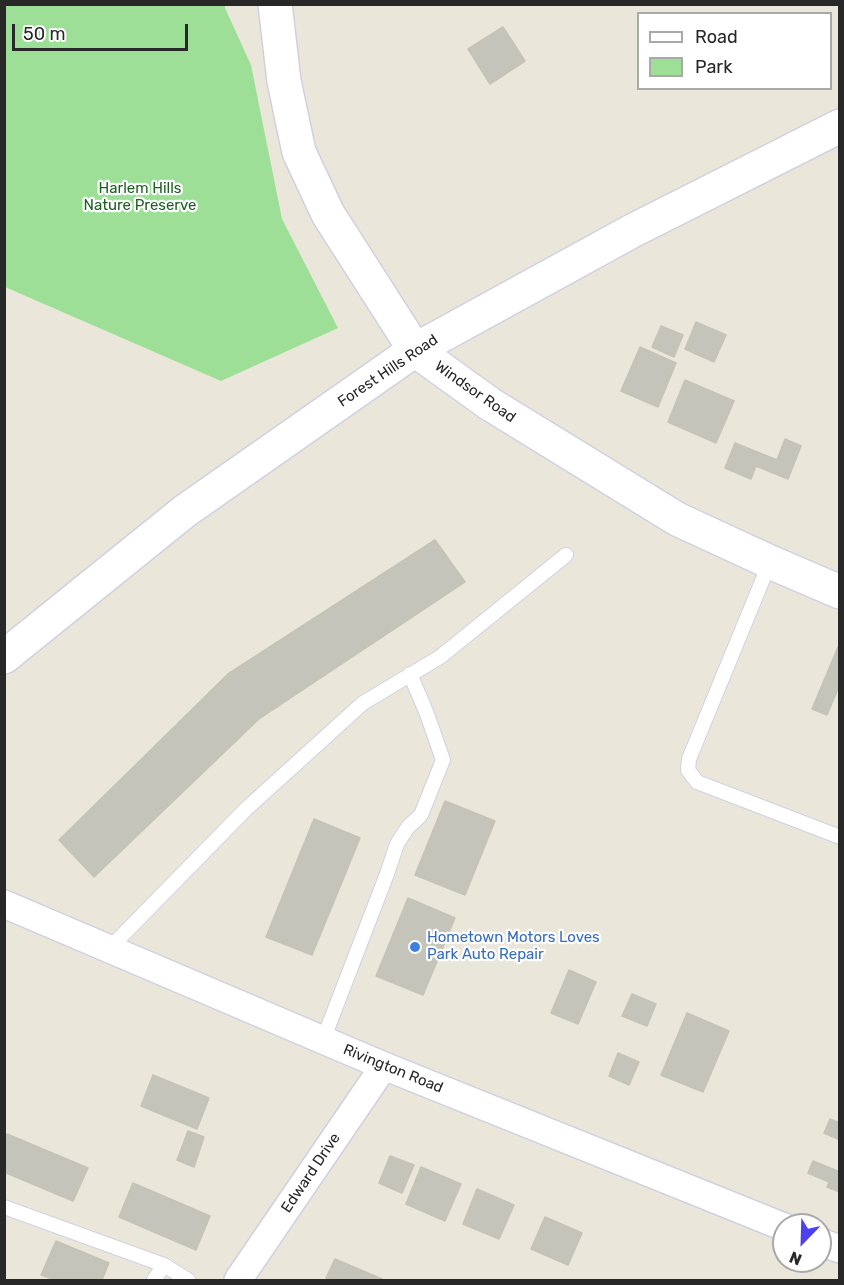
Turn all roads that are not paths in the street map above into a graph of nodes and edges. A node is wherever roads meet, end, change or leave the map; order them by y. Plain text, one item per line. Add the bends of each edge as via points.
1 (275, 4) edge
2 (840, 126) edge
3 (415, 350) junction
4 (566, 555) dead end
5 (770, 562) junction
6 (840, 592) edge
7 (4, 657) edge
8 (410, 674) junction
9 (840, 837) edge
10 (4, 904) edge
11 (109, 949) junction
12 (323, 1040) junction
13 (384, 1066) junction
14 (4, 1207) edge
15 (772, 1222) edge
16 (165, 1265) junction
17 (154, 1281) edge
18 (188, 1281) edge
19 (238, 1281) edge

1 - 3 street, Windsor Road via 284,81 299,152 328,214
2 - 3 street, Forest Hills Road via 632,231
3 - 5 street, Windsor Road via 490,404 677,519
3 - 7 street, Forest Hills Road via 185,512
4 - 8 lane via 440,657
5 - 6 street, Windsor Road
5 - 9 lane via 688,759 688,770 697,782
8 - 11 lane via 363,703 246,808
8 - 12 lane via 443,760 421,815 397,844
10 - 11 street, Rivington Road
11 - 12 street, Rivington Road
12 - 13 street, Rivington Road
13 - 15 street, Rivington Road
13 - 19 street, Edward Drive
14 - 16 lane
16 - 17 lane
16 - 18 lane

